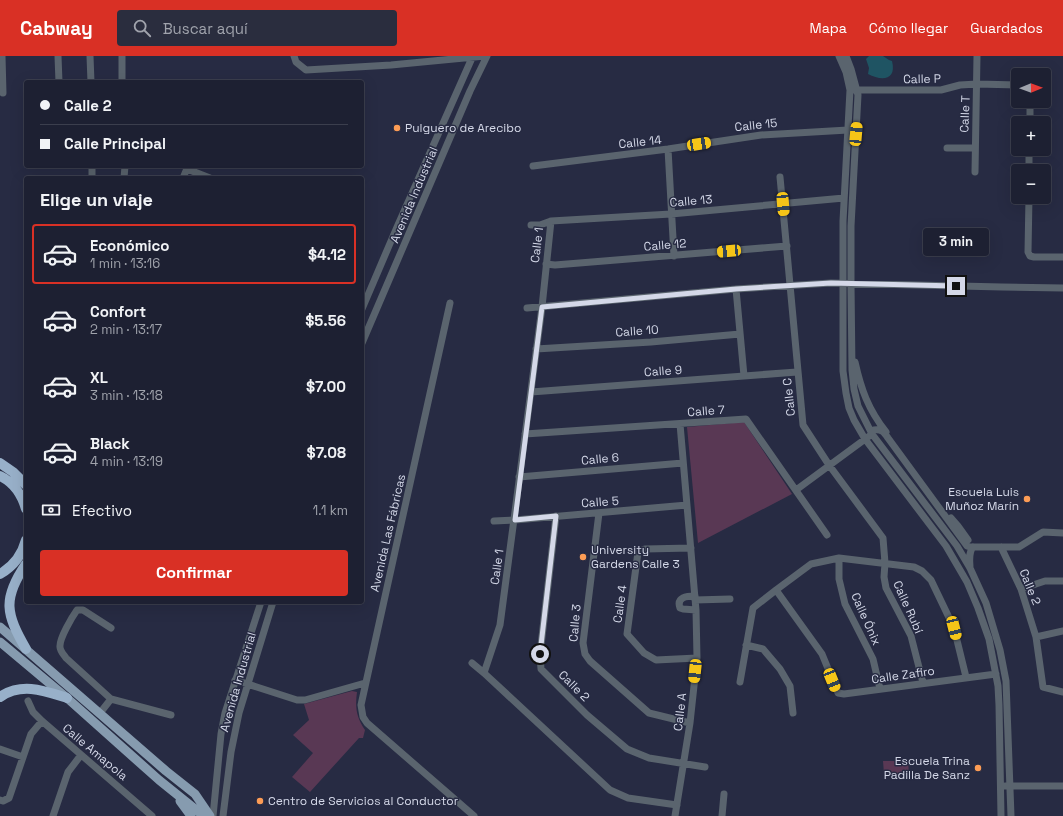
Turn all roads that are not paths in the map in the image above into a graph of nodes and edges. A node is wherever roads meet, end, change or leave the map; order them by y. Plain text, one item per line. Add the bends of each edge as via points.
1 (2, 56) edge
2 (58, 56) edge
3 (90, 56) edge
4 (122, 56) edge
5 (294, 56) edge
6 (486, 56) edge
7 (839, 56) edge
8 (846, 56) edge
9 (976, 56) edge
10 (472, 58) junction
11 (58, 80) edge
12 (91, 80) edge
13 (122, 80) edge
14 (977, 84) junction
15 (1011, 85) edge
16 (459, 86) junction
17 (853, 90) junction
18 (470, 91) junction
19 (3, 93) dead end
20 (848, 130) junction
21 (947, 148) dead end
22 (975, 148) junction
23 (668, 149) junction
24 (533, 166) dead end
25 (189, 168) edge
26 (975, 172) dead end
27 (206, 176) edge
28 (780, 177) dead end
29 (844, 198) junction
30 (783, 204) junction
31 (1029, 204) edge
32 (671, 214) junction
33 (551, 221) junction
34 (532, 225) dead end
35 (397, 227) junction
36 (409, 233) junction
37 (787, 246) junction
38 (674, 256) junction
39 (1063, 258) edge
40 (546, 264) junction
41 (842, 283) junction
42 (851, 284) junction
43 (791, 285) junction
44 (1063, 288) edge
45 (736, 289) junction
46 (450, 303) dead end
47 (364, 305) edge
48 (542, 307) junction
49 (527, 308) dead end
50 (740, 334) junction
51 (364, 338) edge
52 (536, 349) junction
53 (852, 352) junction
54 (798, 372) junction
55 (744, 376) junction
56 (531, 392) junction
57 (680, 424) junction
58 (525, 434) junction
59 (872, 434) junction
60 (888, 438) junction
61 (865, 439) junction
62 (0, 463) edge
63 (683, 463) junction
64 (828, 465) junction
65 (0, 476) edge
66 (519, 477) junction
67 (24, 483) edge
68 (796, 490) junction
69 (24, 504) edge
70 (687, 505) junction
71 (599, 513) junction
72 (556, 516) junction
73 (515, 520) junction
74 (494, 521) dead end
75 (1063, 533) edge
76 (828, 535) dead end
77 (24, 546) edge
78 (972, 547) junction
79 (1001, 547) junction
80 (691, 548) junction
81 (839, 558) junction
82 (885, 563) junction
83 (24, 567) edge
84 (970, 568) junction
85 (0, 574) edge
86 (1063, 581) edge
87 (1021, 589) junction
88 (776, 590) junction
89 (695, 598) junction
90 (730, 599) dead end
91 (259, 604) edge
92 (272, 604) edge
93 (696, 610) junction
94 (0, 627) edge
95 (111, 628) dead end
96 (1063, 631) edge
97 (1036, 637) junction
98 (0, 642) edge
99 (746, 645) junction
100 (26, 649) junction
101 (697, 658) junction
102 (472, 663) dead end
103 (484, 674) junction
104 (996, 674) junction
105 (966, 677) junction
106 (236, 680) junction
107 (740, 682) dead end
108 (365, 683) junction
109 (923, 683) junction
110 (247, 684) junction
111 (880, 689) junction
112 (1063, 692) edge
113 (0, 697) edge
114 (67, 698) junction
115 (110, 699) junction
116 (28, 701) dead end
117 (100, 713) junction
118 (793, 713) dead end
119 (171, 715) dead end
120 (42, 721) junction
121 (690, 722) junction
122 (0, 749) edge
123 (80, 755) junction
124 (23, 757) junction
125 (684, 763) junction
126 (705, 766) dead end
127 (159, 780) junction
128 (1000, 786) junction
129 (1010, 786) junction
130 (1063, 786) edge
131 (724, 794) dead end
132 (0, 800) edge
133 (677, 805) junction
134 (148, 814) edge
135 (53, 816) edge
136 (191, 816) edge
137 (210, 816) edge
138 (223, 816) edge
139 (474, 816) edge
140 (675, 816) edge
141 (723, 816) edge
142 (1001, 816) edge
143 (1011, 816) edge

1 - 19 street
2 - 11 street
3 - 12 street
4 - 13 street
5 - 10 street via 296,62 306,70
6 - 10 street
6 - 18 street, Avenida Industrial
7 - 17 street
8 - 17 street via 851,70
9 - 14 street, Calle T
10 - 16 street, Avenida Industrial
14 - 15 street, Calle P
14 - 17 street, Calle P via 940,90
14 - 22 street, Calle T
16 - 18 street
16 - 35 street, Avenida Industrial
17 - 20 street
17 - 42 street via 857,117
18 - 36 street, Avenida Industrial
20 - 23 street, Calle 15 via 761,134
20 - 29 street
21 - 22 street
22 - 26 street, Calle T
23 - 24 street, Calle 14
23 - 32 street, Calle 14
25 - 27 street
28 - 30 street, Calle C
29 - 30 street, Calle 13
29 - 41 street
30 - 32 street, Calle 13
30 - 37 street, Calle C
31 - 39 street via 1030,256
32 - 33 street, Calle 13
32 - 38 street, Calle 14
33 - 34 street, Calle 13
33 - 40 street, Calle 1
35 - 36 street
35 - 47 street, Avenida Industrial
36 - 51 street, Avenida Industrial
37 - 38 street, Calle 12
37 - 43 street, Calle C
38 - 40 street, Calle 12
40 - 48 street, Calle 1
41 - 42 street
41 - 43 street
41 - 61 street via 846,393 854,420
42 - 44 street
42 - 53 street
43 - 45 street
43 - 54 street, Calle C
45 - 48 street
45 - 50 street
46 - 108 street, Avenida Las Fábricas
48 - 49 street
48 - 52 street, Calle 1
50 - 52 street, Calle 10
50 - 55 street
52 - 56 street, Calle 1
53 - 59 street via 854,389 858,406
53 - 60 street via 863,393
54 - 55 street, Calle 9
54 - 64 street, Calle C via 803,425
55 - 56 street, Calle 9
56 - 58 street, Calle 1
57 - 58 street, Calle 7
57 - 63 street, Calle A
57 - 68 street, Calle 7 via 746,419
58 - 66 street, Calle 1
59 - 60 street via 874,430 879,429
59 - 61 street
59 - 84 street via 957,546
60 - 78 street
61 - 64 street
61 - 104 street via 946,546 967,582 989,638
62 - 67 highway
63 - 66 street, Calle 6
63 - 70 street, Calle A
64 - 68 street
64 - 82 street, Calle C via 883,538
65 - 69 highway via 15,488
66 - 73 street, Calle 1
68 - 76 street, Calle 7
70 - 71 street, Calle 5
70 - 80 street, Calle A
71 - 72 street, Calle 5
71 - 121 street, Calle 3 via 583,643 585,654 649,713
72 - 73 street, Calle 5
72 - 125 street, Calle 2 via 540,654 541,670 587,715 627,749 649,758
73 - 74 street, Calle 5
73 - 103 street, Calle 1 via 500,626
75 - 79 street via 1043,532 1019,547
77 - 85 highway via 18,559
78 - 79 street
78 - 84 street
79 - 87 street, Calle 2
80 - 89 street, Calle A
80 - 101 street, Calle 4 via 645,549 638,552 627,634 644,653 656,660
81 - 82 street
81 - 88 street via 811,564
81 - 111 street, Calle Ónix via 839,579 845,604 873,659
82 - 105 street via 914,567 931,580 954,628
82 - 109 street, Calle Rubí via 886,588 910,636
83 - 100 highway via 13,585 10,604 15,630
84 - 129 street via 986,603 1006,681
86 - 87 street via 1045,581
87 - 97 street, Calle 2
88 - 99 street via 753,608
88 - 111 street, Calle Zafiro via 822,654 838,693
89 - 90 street
89 - 93 street, Calle A
89 - 93 street via 683,597 678,604 683,609
91 - 106 street, Avenida Industrial
92 - 110 street, Avenida Industrial
93 - 101 street, Calle A
94 - 100 main road
95 - 115 street via 84,610 77,610 70,618 59,645 66,658
96 - 97 street
97 - 112 street, Calle 2 via 1043,687
98 - 114 main road
99 - 107 street
99 - 118 street via 763,649 780,669 790,686
100 - 117 main road
101 - 121 street, Calle A
102 - 103 street
103 - 133 street via 610,790 628,798
104 - 105 street, Calle Zafiro
104 - 128 street via 1000,705
105 - 109 street, Calle Zafiro
106 - 110 street
106 - 137 street, Avenida Industrial via 225,713
108 - 110 street via 305,700 297,700
108 - 139 street, Avenida Las Fábricas via 361,704 363,717 367,723
109 - 111 street, Calle Zafiro
110 - 138 street, Avenida Industrial via 235,727
113 - 114 highway via 23,688
114 - 127 main road
115 - 117 street
115 - 119 street
116 - 120 street, Calle Amapola via 33,712
117 - 137 main road via 194,794
120 - 123 street, Calle Amapola
120 - 124 street via 30,734
121 - 125 street, Calle A
122 - 124 street
123 - 134 street, Calle Amapola
123 - 135 street via 68,772
124 - 132 street via 9,798
125 - 126 street
125 - 133 street, Calle A
127 - 136 main road
127 - 137 main road via 200,813
128 - 129 street
128 - 142 street
129 - 130 street
129 - 143 street
131 - 141 street
133 - 140 street, Calle A

